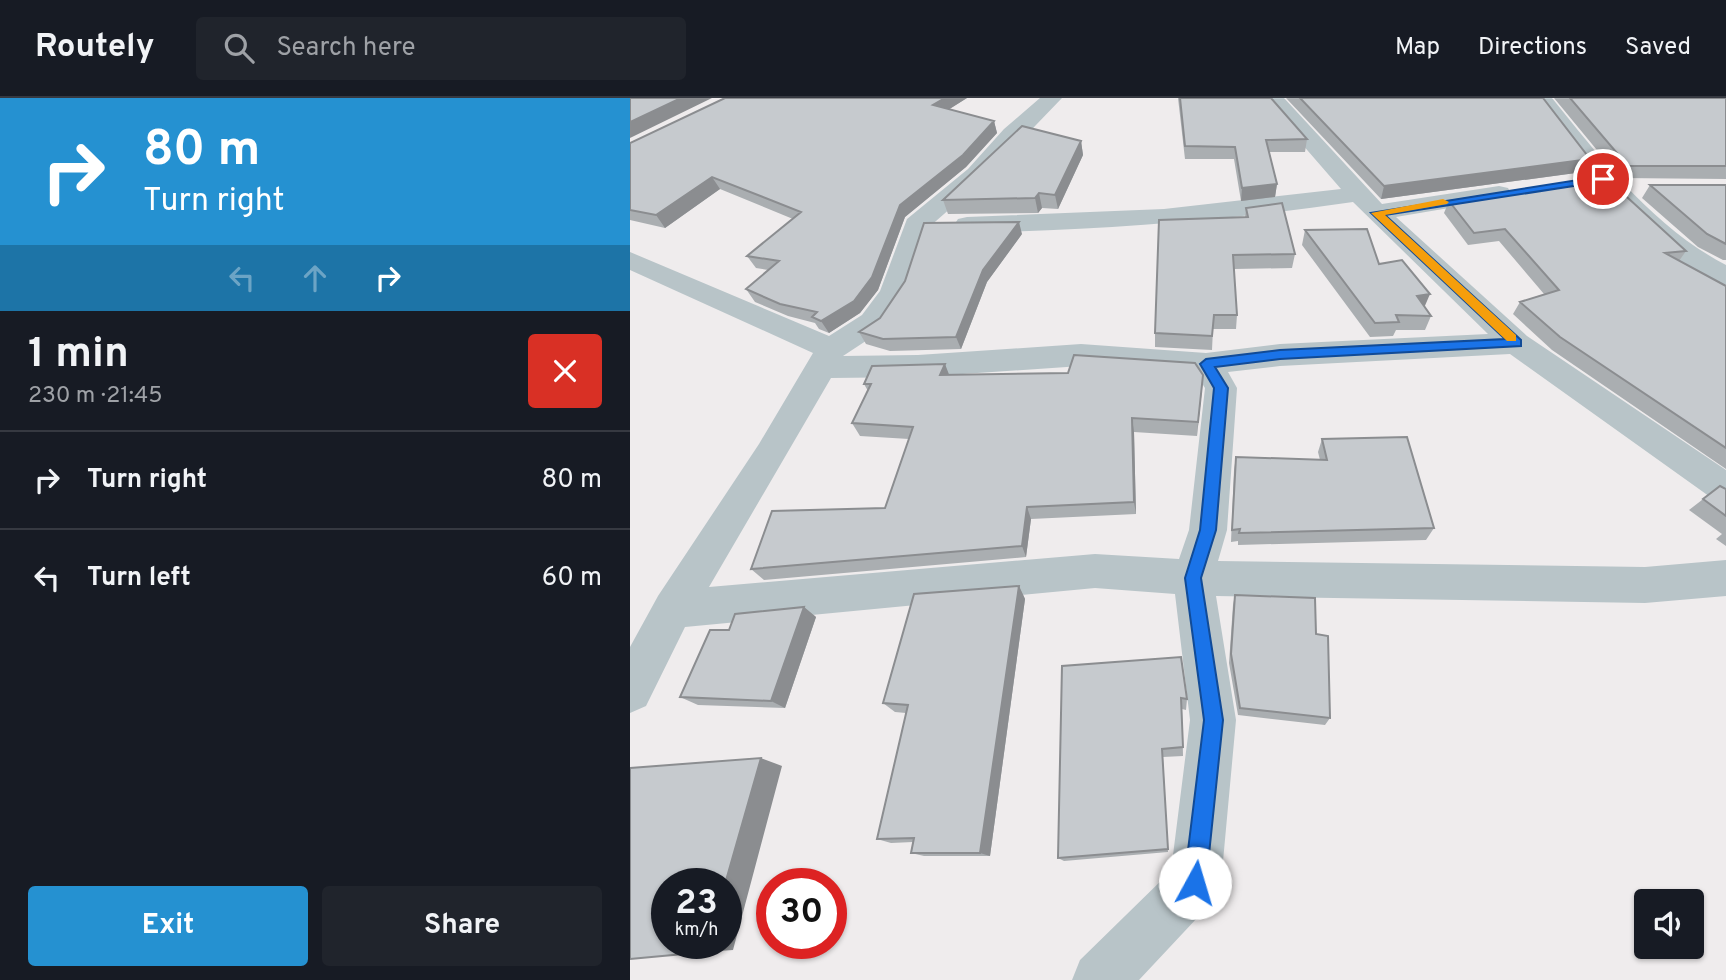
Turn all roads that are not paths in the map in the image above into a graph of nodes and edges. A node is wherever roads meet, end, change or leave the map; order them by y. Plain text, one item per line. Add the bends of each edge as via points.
1 (1052, 98) edge
2 (1272, 98) edge
3 (1541, 98) edge
4 (1577, 182) edge
5 (1607, 183) junction
6 (1653, 188) edge
7 (1525, 190) edge
8 (1368, 204) junction
9 (916, 225) junction
10 (630, 260) edge
11 (1726, 276) edge
12 (1517, 343) junction
13 (826, 358) junction
14 (1206, 364) junction
15 (1726, 489) edge
16 (1193, 578) junction
17 (1726, 578) edge
18 (673, 609) junction
19 (635, 672) edge
20 (1100, 980) edge

1 - 9 street via 976,174
2 - 8 street
3 - 5 street
4 - 5 street
5 - 6 street
5 - 11 street via 1686,255
7 - 8 street
8 - 9 street via 1123,222
8 - 12 street
9 - 13 street via 894,292 873,322
10 - 13 street
12 - 14 street via 1280,355
12 - 15 street
13 - 14 street via 918,366 1081,355
13 - 18 street
14 - 16 street via 1221,388 1208,530
16 - 17 street via 1645,585
16 - 18 street via 1095,571
16 - 20 street via 1213,720 1195,883
18 - 19 street

